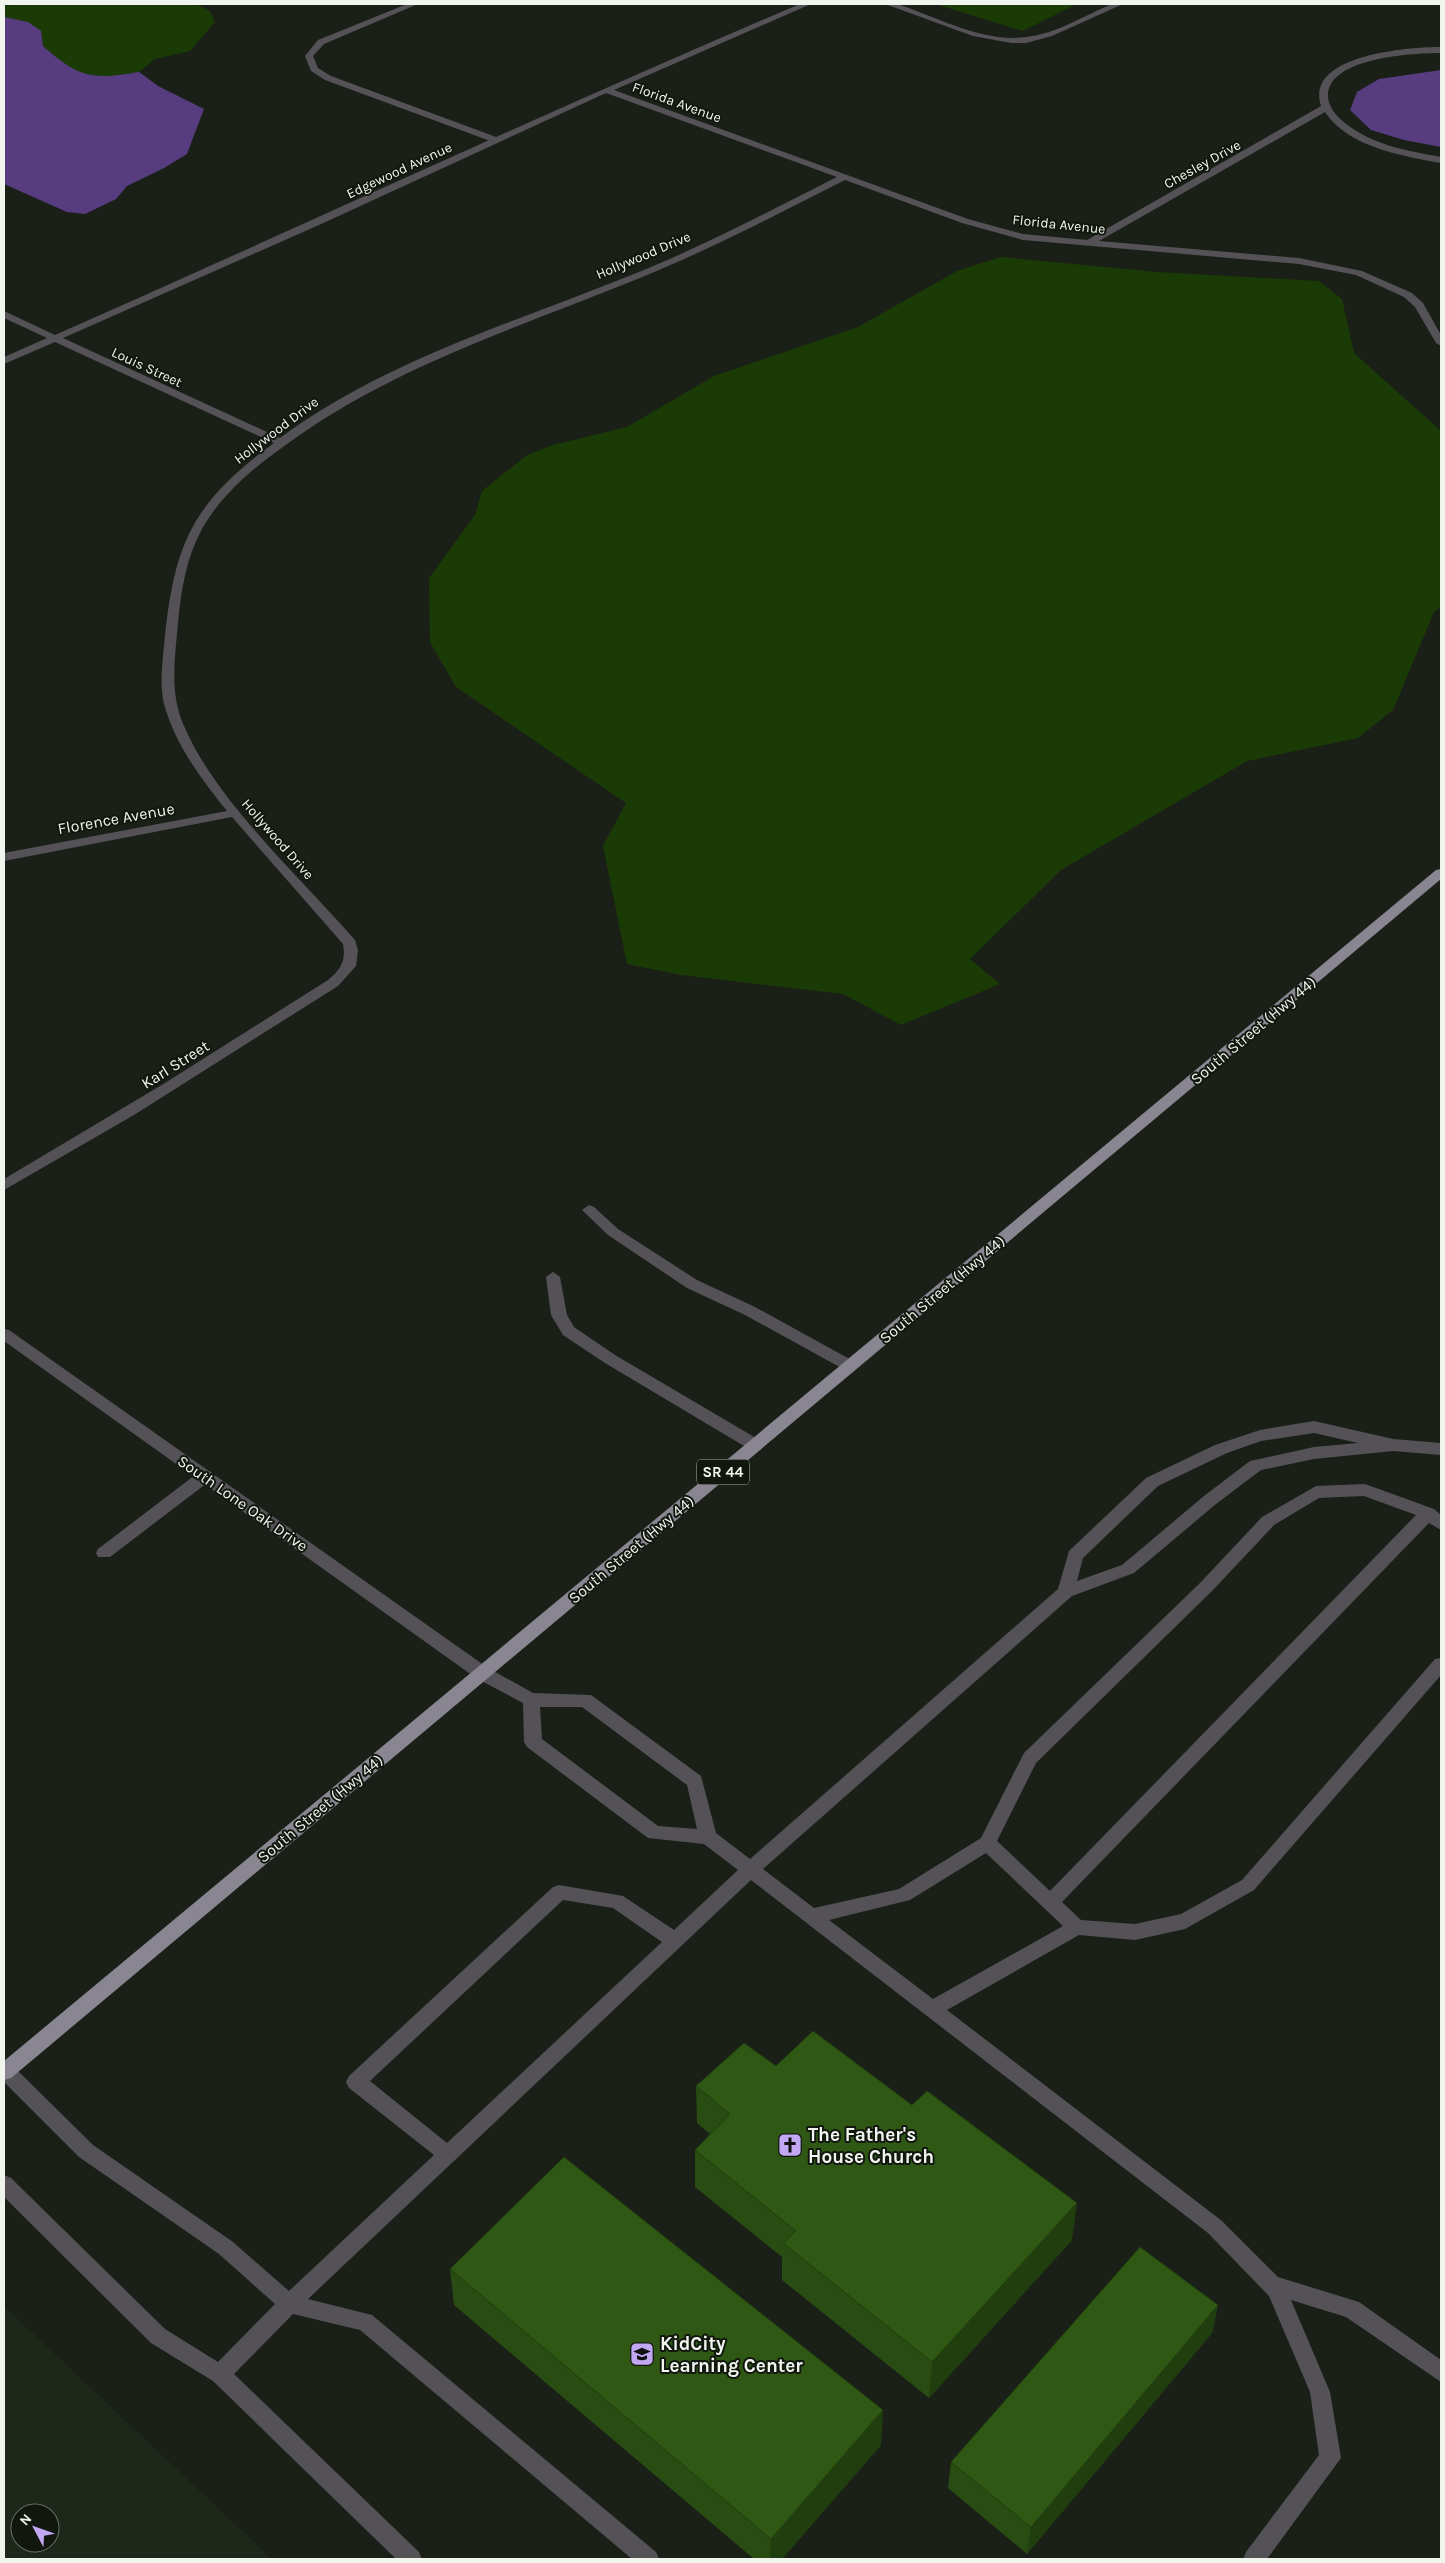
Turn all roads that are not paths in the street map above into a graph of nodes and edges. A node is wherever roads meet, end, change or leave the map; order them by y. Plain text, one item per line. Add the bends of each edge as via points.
1 (414, 4) edge
2 (806, 4) edge
3 (889, 4) edge
4 (1119, 4) edge
5 (1441, 50) edge
6 (606, 90) junction
7 (1326, 107) junction
8 (496, 140) junction
9 (1441, 160) edge
10 (844, 177) junction
11 (1090, 242) junction
12 (4, 314) edge
13 (54, 338) junction
14 (1441, 342) edge
15 (4, 361) edge
16 (280, 442) junction
17 (235, 813) junction
18 (4, 856) edge
19 (1441, 873) edge
20 (353, 958) joint
21 (4, 1185) edge
22 (589, 1210) dead end
23 (553, 1277) dead end
24 (4, 1334) edge
25 (850, 1366) junction
26 (755, 1445) junction
27 (1393, 1445) junction
28 (1441, 1449) edge
29 (205, 1476) junction
30 (1435, 1518) edge
31 (104, 1553) dead end
32 (1066, 1592) junction
33 (1441, 1664) edge
34 (482, 1673) junction
35 (531, 1700) junction
36 (708, 1837) junction
37 (987, 1843) junction
38 (751, 1869) junction
39 (1051, 1902) junction
40 (812, 1916) junction
41 (1076, 1927) junction
42 (675, 1941) junction
43 (932, 2009) junction
44 (4, 2072) edge
45 (448, 2155) junction
46 (4, 2184) edge
47 (1272, 2285) junction
48 (289, 2304) junction
49 (1441, 2372) edge
50 (220, 2374) junction
51 (411, 2559) edge
52 (648, 2559) edge
53 (1254, 2559) edge

1 - 8 street via 321,42 309,56 314,69 328,78
2 - 6 street, Edgewood Avenue
3 - 4 street via 982,35 1024,40 1040,37
5 - 7 street via 1378,56 1349,66 1332,77 1324,88
6 - 8 street, Edgewood Avenue
6 - 10 street, Florida Avenue
7 - 9 street via 1342,125 1360,136 1414,155
7 - 11 street, Chesley Drive
8 - 13 street, Edgewood Avenue
10 - 11 street, Florida Avenue via 994,230 1023,237
10 - 16 street, Hollywood Drive via 670,262 453,347 380,380 338,402
11 - 14 street, Florida Avenue via 1299,261 1359,273 1408,295 1419,305
12 - 13 street, Louis Street
13 - 15 street, Edgewood Avenue
13 - 16 street, Louis Street
16 - 17 street, Hollywood Drive via 243,472 197,528 182,561 175,597 168,678 170,703 185,739
17 - 18 street, Florence Avenue
17 - 20 street, Hollywood Drive via 350,943
19 - 25 main road, South Street (Hwy 44) / SR 44
20 - 21 street, Karl Street via 346,972 333,983 164,1091
22 - 25 street via 613,1232 692,1284 750,1311
23 - 26 street via 559,1315 568,1331
24 - 29 street, South Lone Oak Drive
25 - 26 main road, South Street (Hwy 44) / SR 44
26 - 34 main road, South Street (Hwy 44) / SR 44
27 - 28 street
27 - 32 street via 1314,1453 1256,1465 1128,1569
27 - 32 street via 1314,1427 1260,1436 1221,1449 1152,1482 1076,1555
29 - 31 street
29 - 34 street, South Lone Oak Drive
30 - 37 street via 1365,1490 1316,1492 1268,1521 1207,1586 1030,1758
30 - 39 street
32 - 38 street
33 - 41 street via 1248,1885 1185,1921 1135,1932
34 - 35 street, South Lone Oak Drive
34 - 44 main road, South Street (Hwy 44) / SR 44
35 - 36 street via 533,1742 654,1832
35 - 36 street via 585,1700 695,1781
36 - 38 street
37 - 39 street
37 - 40 street via 904,1895
38 - 40 street
38 - 42 street
39 - 41 street
40 - 43 street
41 - 43 street
42 - 45 street
42 - 45 street via 618,1901 559,1892 356,2082
43 - 47 street via 1215,2226
44 - 48 street via 86,2151 226,2248
45 - 48 street
46 - 50 street via 158,2336
47 - 49 street via 1352,2309
47 - 53 street via 1277,2290 1320,2392 1330,2458
48 - 50 street
48 - 52 street via 365,2322
50 - 51 street

